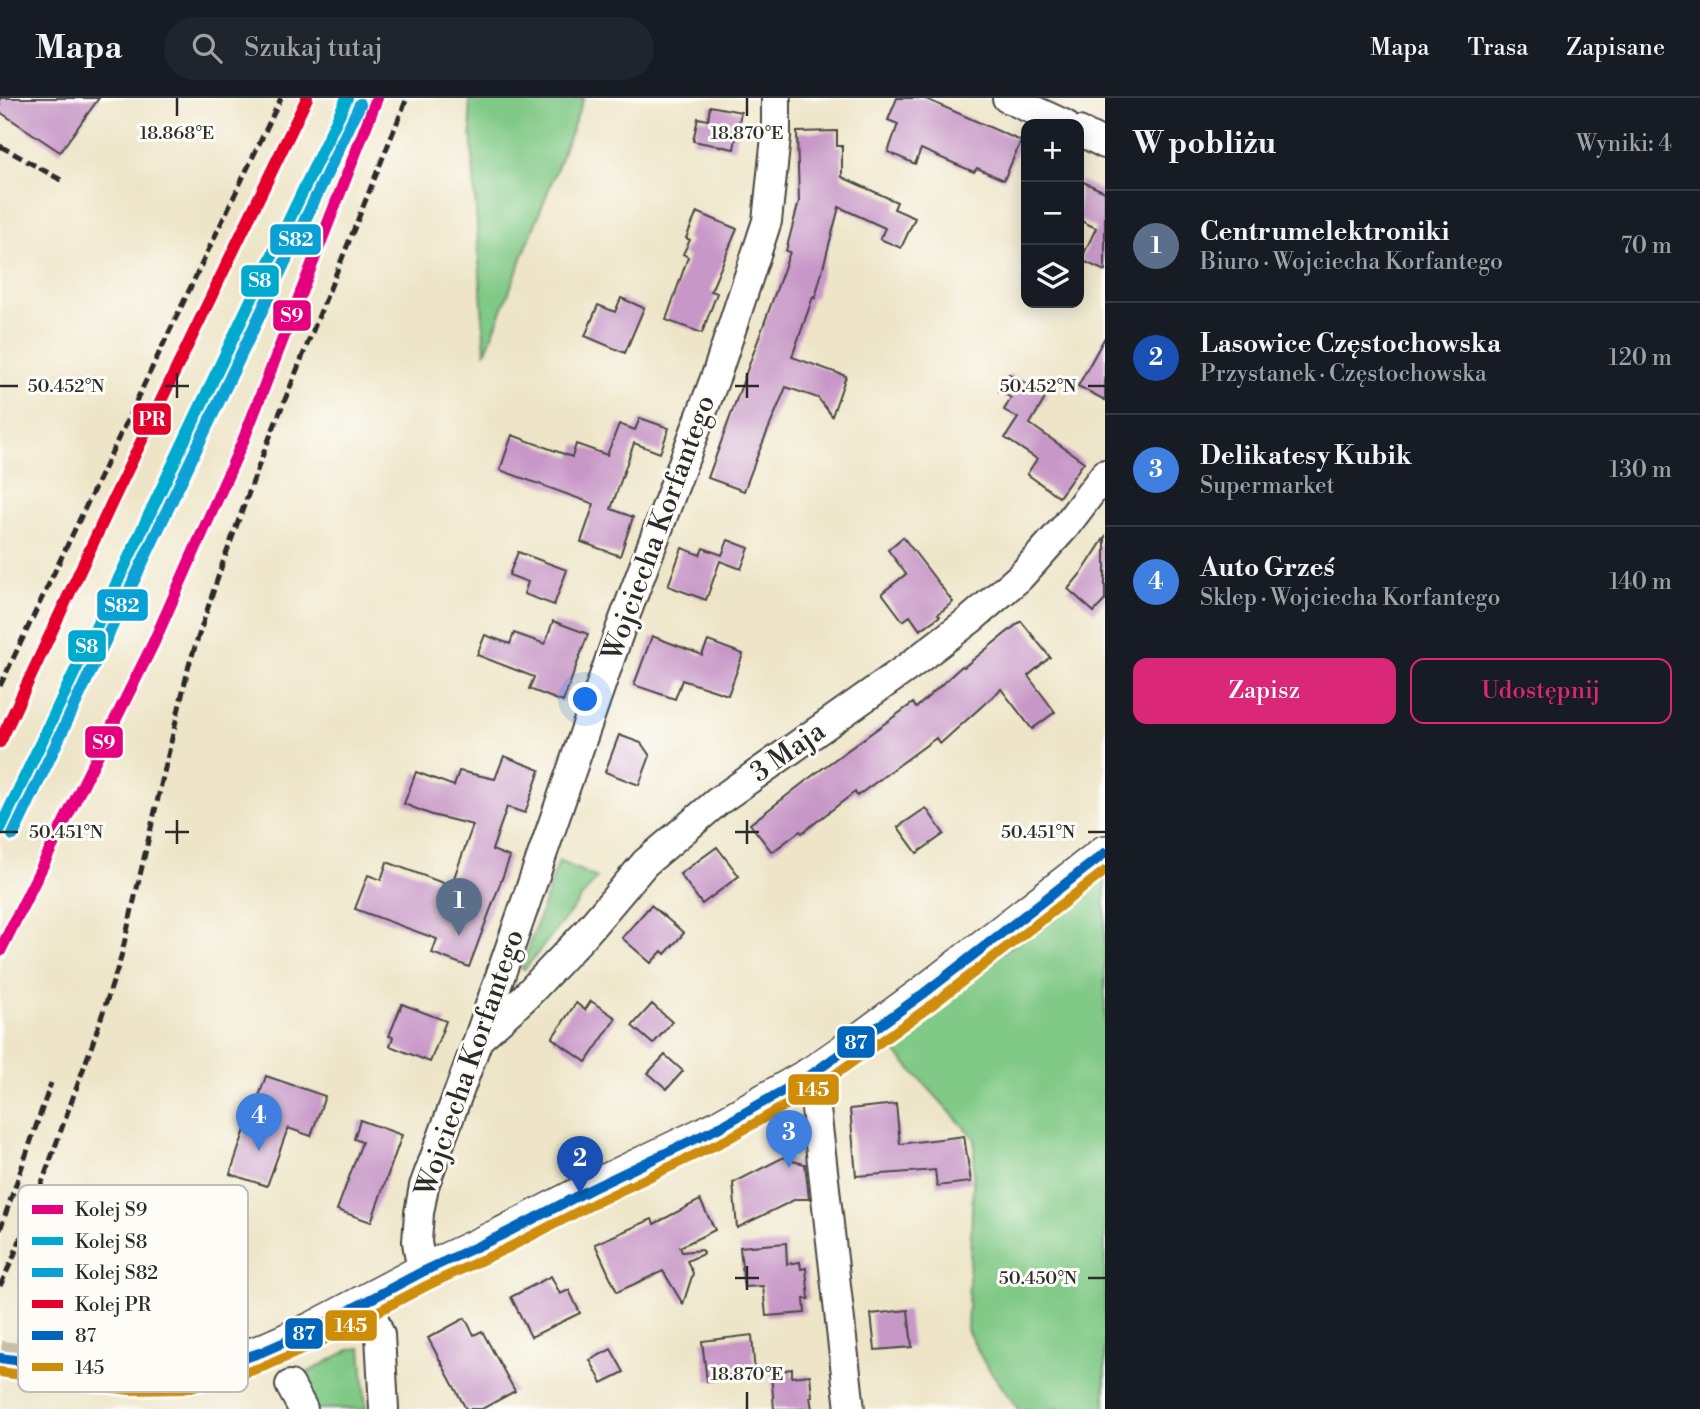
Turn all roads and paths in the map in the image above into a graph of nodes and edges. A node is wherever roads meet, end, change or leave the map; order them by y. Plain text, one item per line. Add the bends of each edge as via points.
1 (776, 98) edge
2 (1007, 98) edge
3 (1053, 119) edge
4 (1084, 134) edge
5 (1105, 144) edge
6 (1105, 474) edge
7 (1105, 853) edge
8 (478, 1040) junction
9 (812, 1074) junction
10 (422, 1272) junction
11 (367, 1301) junction
12 (248, 1356) edge
13 (384, 1409) edge
14 (850, 1409) edge

1 - 8 street, Wojciecha Korfantego via 767,221
2 - 3 street
4 - 5 street
6 - 8 street, 3 Maja via 1020,577 908,667 718,802 645,863 584,935
7 - 9 street
8 - 10 street, Wojciecha Korfantego via 424,1186 417,1242
9 - 10 street via 720,1127
9 - 14 street
10 - 11 street
11 - 12 street
11 - 13 street via 380,1335

